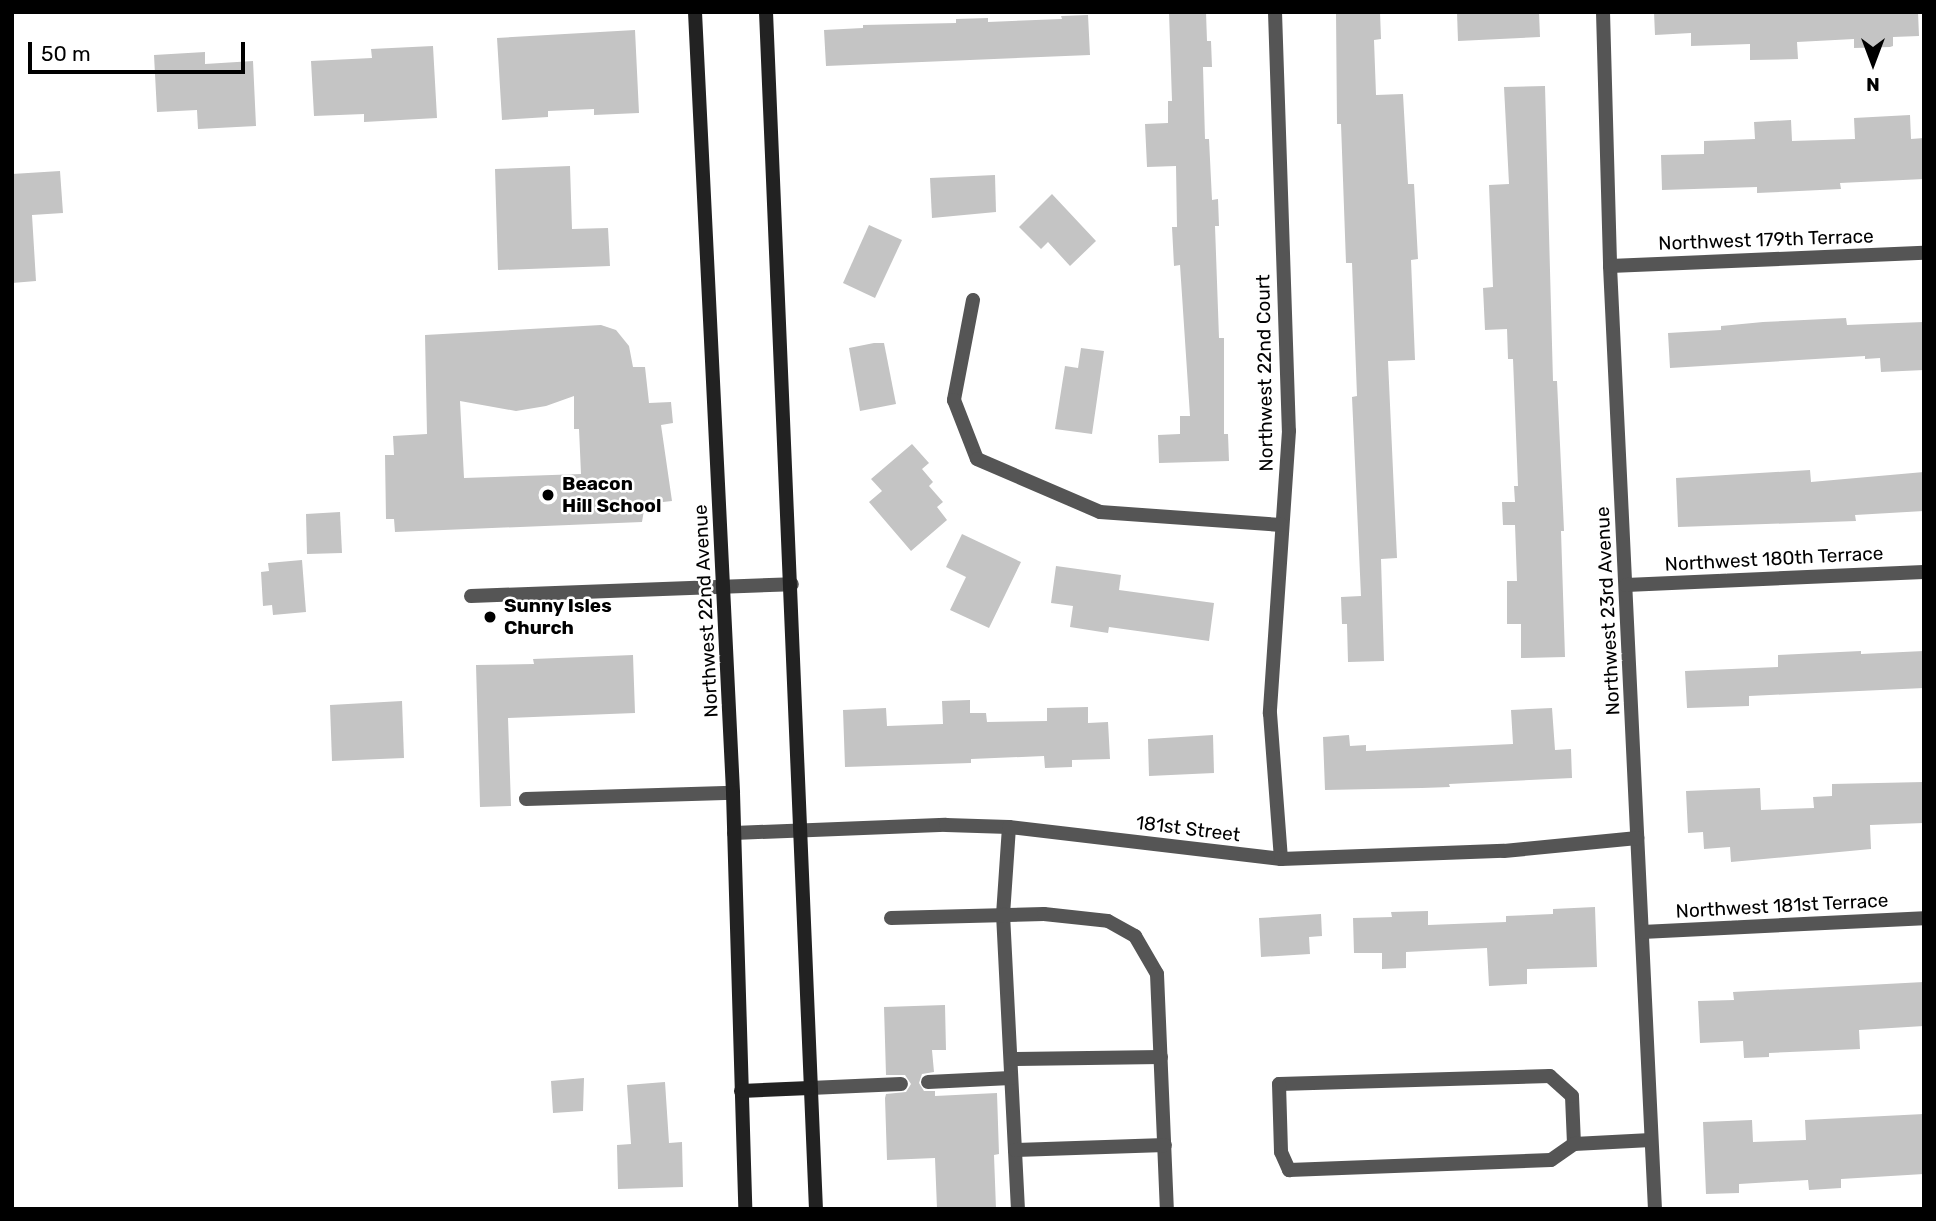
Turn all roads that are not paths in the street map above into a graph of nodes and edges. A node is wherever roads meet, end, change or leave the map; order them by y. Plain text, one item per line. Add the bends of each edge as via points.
1 (695, 12) edge
2 (766, 12) edge
3 (1275, 12) edge
4 (1603, 12) edge
5 (1924, 253) edge
6 (1610, 265) junction
7 (973, 300) dead end
8 (1282, 525) junction
9 (1924, 572) edge
10 (792, 584) junction
11 (1626, 585) junction
12 (724, 587) junction
13 (471, 596) dead end
14 (733, 793) junction
15 (526, 799) dead end
16 (1009, 827) junction
17 (803, 831) junction
18 (734, 833) junction
19 (1637, 838) junction
20 (1281, 859) junction
21 (1003, 914) junction
22 (891, 918) dead end
23 (1924, 918) edge
24 (1642, 932) junction
25 (1161, 1057) junction
26 (1011, 1059) junction
27 (1012, 1079) junction
28 (928, 1082) dead end
29 (901, 1084) dead end
30 (810, 1088) junction
31 (741, 1091) junction
32 (1651, 1140) junction
33 (1165, 1144) junction
34 (1574, 1144) junction
35 (1015, 1150) junction
36 (745, 1209) edge
37 (816, 1209) edge
38 (1018, 1209) edge
39 (1167, 1209) edge
40 (1655, 1209) edge

1 - 12 main road, Northwest 22nd Avenue
2 - 10 main road
3 - 8 street, Northwest 22nd Court via 1289,431
4 - 6 street, Northwest 23rd Avenue
5 - 6 street, Northwest 179th Terrace
6 - 11 street, Northwest 23rd Avenue
7 - 8 street via 954,400 977,458 1100,512
8 - 20 street, Northwest 22nd Court via 1270,713
9 - 11 street, Northwest 180th Terrace
10 - 12 street
10 - 17 main road
11 - 19 street, Northwest 23rd Avenue
12 - 13 street
12 - 14 main road, Northwest 22nd Avenue
14 - 15 street
14 - 18 main road, Northwest 22nd Avenue
16 - 17 street, 181st Street
16 - 20 street, 181st Street
16 - 21 street
17 - 18 street, 181st Street
17 - 30 main road
18 - 31 main road, Northwest 22nd Avenue
19 - 20 street, 181st Street via 1504,851
19 - 24 street, Northwest 23rd Avenue
21 - 22 street
21 - 25 street via 1108,921 1135,936 1157,974
21 - 26 street
23 - 24 street, Northwest 181st Terrace
24 - 32 street, Northwest 23rd Avenue
25 - 26 street
25 - 33 street
26 - 27 street
27 - 28 street
27 - 35 street
29 - 30 street
30 - 31 main road
30 - 37 main road
31 - 36 main road, Northwest 22nd Avenue
32 - 34 street
32 - 40 street, Northwest 23rd Avenue
33 - 35 street
33 - 39 street
34 - 34 street via 1552,1160 1289,1170 1281,1152 1279,1084 1550,1076 1572,1096
35 - 38 street

